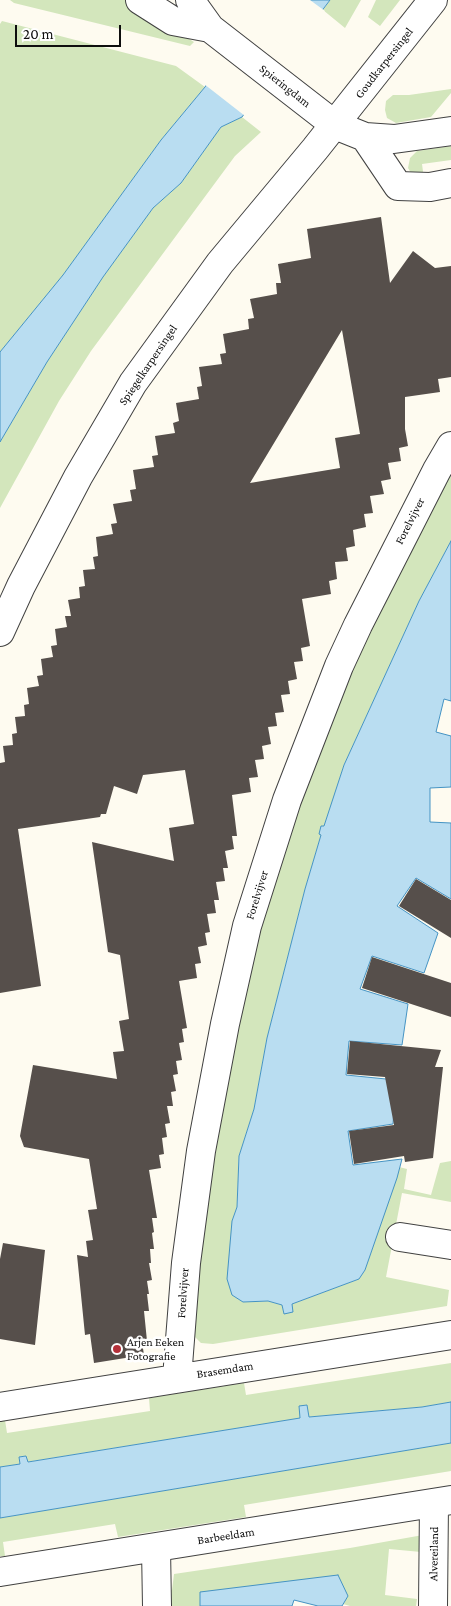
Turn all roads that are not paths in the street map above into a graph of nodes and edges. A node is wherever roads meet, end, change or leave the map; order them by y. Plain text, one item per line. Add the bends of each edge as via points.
1 (140, 0) edge
2 (190, 0) edge
3 (433, 0) edge
4 (217, 33) junction
5 (335, 125) junction
6 (447, 127) edge
7 (365, 137) junction
8 (451, 184) edge
9 (451, 446) edge
10 (0, 632) edge
11 (400, 1237) dead end
12 (451, 1245) edge
13 (451, 1336) edge
14 (177, 1378) junction
15 (0, 1407) edge
16 (443, 1501) edge
17 (156, 1548) junction
18 (0, 1572) edge
19 (157, 1606) edge
20 (433, 1606) edge

1 - 4 street, Spieringdam via 173,21
2 - 4 street, Spieringdam
3 - 5 street, Goudkarpersingel
4 - 5 street, Spieringdam
5 - 7 street, Spieringdam
5 - 10 street, Spiegelkarpersingel via 220,263 134,382 78,477
6 - 7 street, Spieringdam via 394,139
7 - 8 street via 398,186
9 - 14 street, Forelvijver via 339,666 287,800 247,926 201,1151 186,1263
11 - 12 street
13 - 14 street, Brasemdam
14 - 15 street, Brasemdam
16 - 17 street, Barbeeldam
16 - 20 street, Alvereiland
17 - 18 street, Barbeeldam
17 - 19 street

